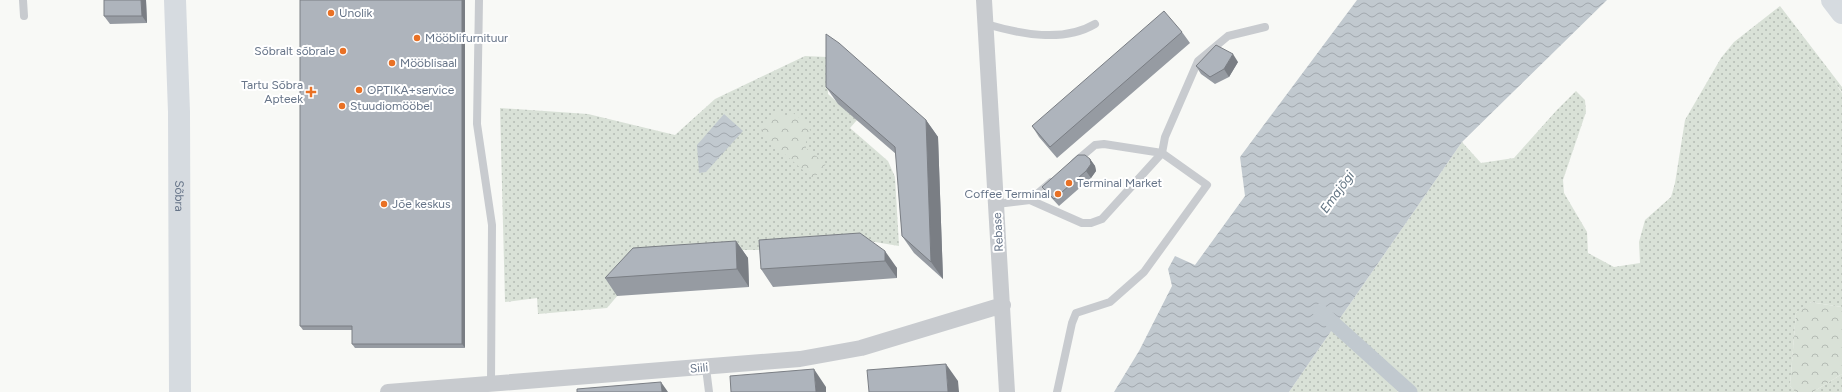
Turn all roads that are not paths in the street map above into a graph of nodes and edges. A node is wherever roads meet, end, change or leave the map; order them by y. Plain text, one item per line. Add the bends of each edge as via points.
1 (24, 0) edge
2 (174, 0) edge
3 (479, 0) edge
4 (984, 0) edge
5 (1832, 0) edge
6 (1842, 13) edge
7 (24, 16) dead end
8 (986, 24) junction
9 (1095, 24) dead end
10 (1265, 27) dead end
11 (1162, 153) junction
12 (1030, 200) junction
13 (997, 204) junction
14 (1003, 305) junction
15 (706, 368) junction
16 (491, 384) junction
17 (180, 392) edge
18 (388, 392) edge
19 (709, 392) edge
20 (1008, 392) edge
21 (1057, 392) edge

1 - 7 lane
2 - 17 street, Sõbra via 179,112
3 - 16 lane via 477,124 492,225
4 - 8 street, Rebase
5 - 6 street
8 - 9 lane via 1014,33 1058,35 1077,32
8 - 13 street, Rebase
10 - 11 lane via 1228,36 1198,61 1165,137
11 - 12 lane via 1104,144 1095,145
11 - 12 lane via 1102,219 1091,223 1082,223
11 - 21 lane via 1207,185 1144,272 1110,302 1076,312
12 - 13 lane
13 - 14 street, Rebase
14 - 15 street, Siili via 861,348 800,359
14 - 20 street, Rebase
15 - 16 street, Siili
15 - 19 lane
16 - 18 street, Siili

